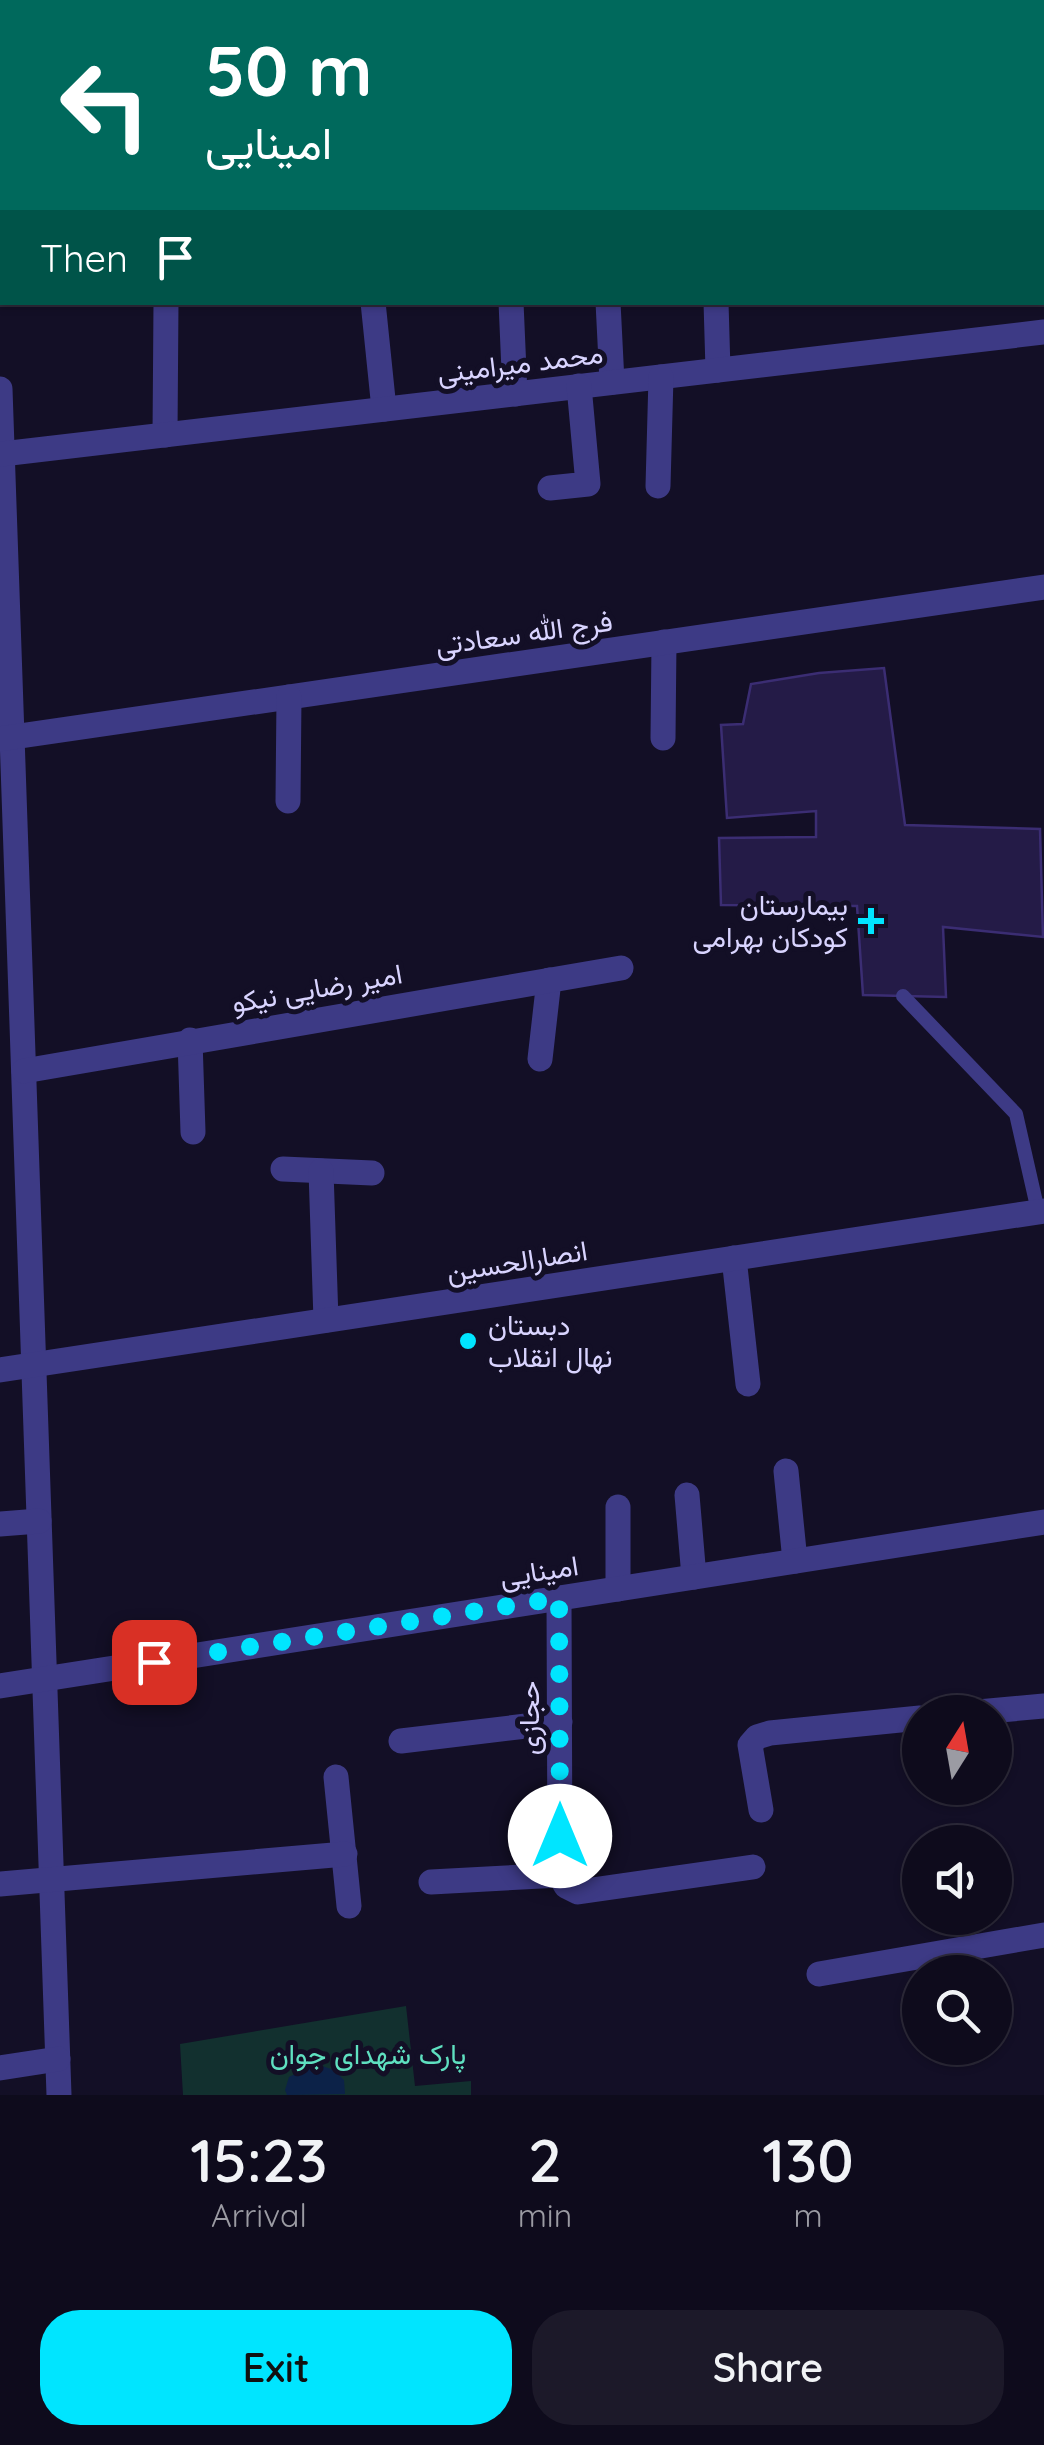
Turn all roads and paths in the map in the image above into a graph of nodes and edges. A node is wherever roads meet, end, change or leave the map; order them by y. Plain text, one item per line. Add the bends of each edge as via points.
1 (166, 305) edge
2 (372, 305) edge
3 (511, 305) edge
4 (608, 305) edge
5 (716, 305) edge
6 (1044, 332) edge
7 (718, 370) junction
8 (661, 377) junction
9 (612, 382) junction
10 (580, 386) junction
11 (0, 388) edge
12 (515, 394) junction
13 (384, 409) junction
14 (165, 435) junction
15 (2, 454) edge
16 (658, 486) dead end
17 (550, 488) dead end
18 (1044, 588) edge
19 (4, 591) edge
20 (664, 642) junction
21 (288, 697) junction
22 (6, 738) edge
23 (663, 738) dead end
24 (288, 800) dead end
25 (622, 968) dead end
26 (549, 980) junction
27 (903, 996) dead end
28 (190, 1040) junction
29 (540, 1059) dead end
30 (15, 1062) edge
31 (193, 1132) dead end
32 (283, 1169) dead end
33 (321, 1171) junction
34 (372, 1173) dead end
35 (1041, 1211) edge
36 (734, 1258) junction
37 (326, 1320) junction
38 (32, 1365) junction
39 (0, 1370) edge
40 (748, 1384) dead end
41 (786, 1471) dead end
42 (687, 1495) dead end
43 (618, 1507) dead end
44 (39, 1520) junction
45 (1044, 1522) edge
46 (0, 1524) edge
47 (795, 1562) junction
48 (694, 1577) junction
49 (618, 1589) junction
50 (559, 1598) junction
51 (44, 1679) junction
52 (0, 1686) edge
53 (1044, 1706) edge
54 (1012, 1709) edge
55 (902, 1720) edge
56 (560, 1722) junction
57 (401, 1741) dead end
58 (336, 1777) dead end
59 (760, 1810) dead end
60 (345, 1854) junction
61 (754, 1868) dead end
62 (560, 1875) junction
63 (51, 1880) junction
64 (431, 1882) dead end
65 (0, 1884) edge
66 (349, 1906) dead end
67 (1044, 1935) edge
68 (819, 1974) dead end
69 (58, 2060) junction
70 (0, 2068) edge
71 (59, 2095) edge

1 - 14 street
2 - 13 street
3 - 12 street
4 - 9 street
5 - 7 street
6 - 7 street, محمد میرامینی
7 - 8 street, محمد میرامینی
8 - 9 street, محمد میرامینی
8 - 16 street
9 - 10 street, محمد میرامینی
10 - 12 street, محمد میرامینی
10 - 17 street via 588,484
11 - 15 street
12 - 13 street, محمد میرامینی
13 - 14 street, محمد میرامینی
14 - 15 street, محمد میرامینی
15 - 19 street
18 - 20 street, فرج الله سعادتی
19 - 22 street
20 - 21 street, فرج الله سعادتی
20 - 23 street
21 - 22 street, فرج الله سعادتی
21 - 24 street
22 - 30 street
25 - 26 street, امیر رضایی نیکو
26 - 28 street, امیر رضایی نیکو
26 - 29 street
27 - 35 lane via 1016,1114
28 - 30 street, امیر رضایی نیکو
28 - 31 street
30 - 38 street
32 - 33 street
33 - 34 street
33 - 37 street
35 - 36 street, انصارالحسین
36 - 37 street, انصارالحسین
36 - 40 street
37 - 38 street, انصارالحسین
38 - 39 street, انصارالحسین
38 - 44 street
41 - 47 street
42 - 48 street
43 - 49 street
44 - 46 street
44 - 51 street
45 - 47 street, امینایی
47 - 48 street, امینایی
48 - 49 street, امینایی
49 - 50 street, امینایی
50 - 51 street, امینایی
50 - 56 street, حجازی
51 - 52 street, امینایی
51 - 63 street
53 - 54 street
55 - 59 street via 757,1737 750,1745
56 - 57 street
56 - 62 street, حجازی
58 - 60 street
60 - 63 street
60 - 66 street
61 - 62 street via 578,1892
62 - 64 street
63 - 65 street
63 - 69 street
67 - 68 street
69 - 70 street
69 - 71 street

